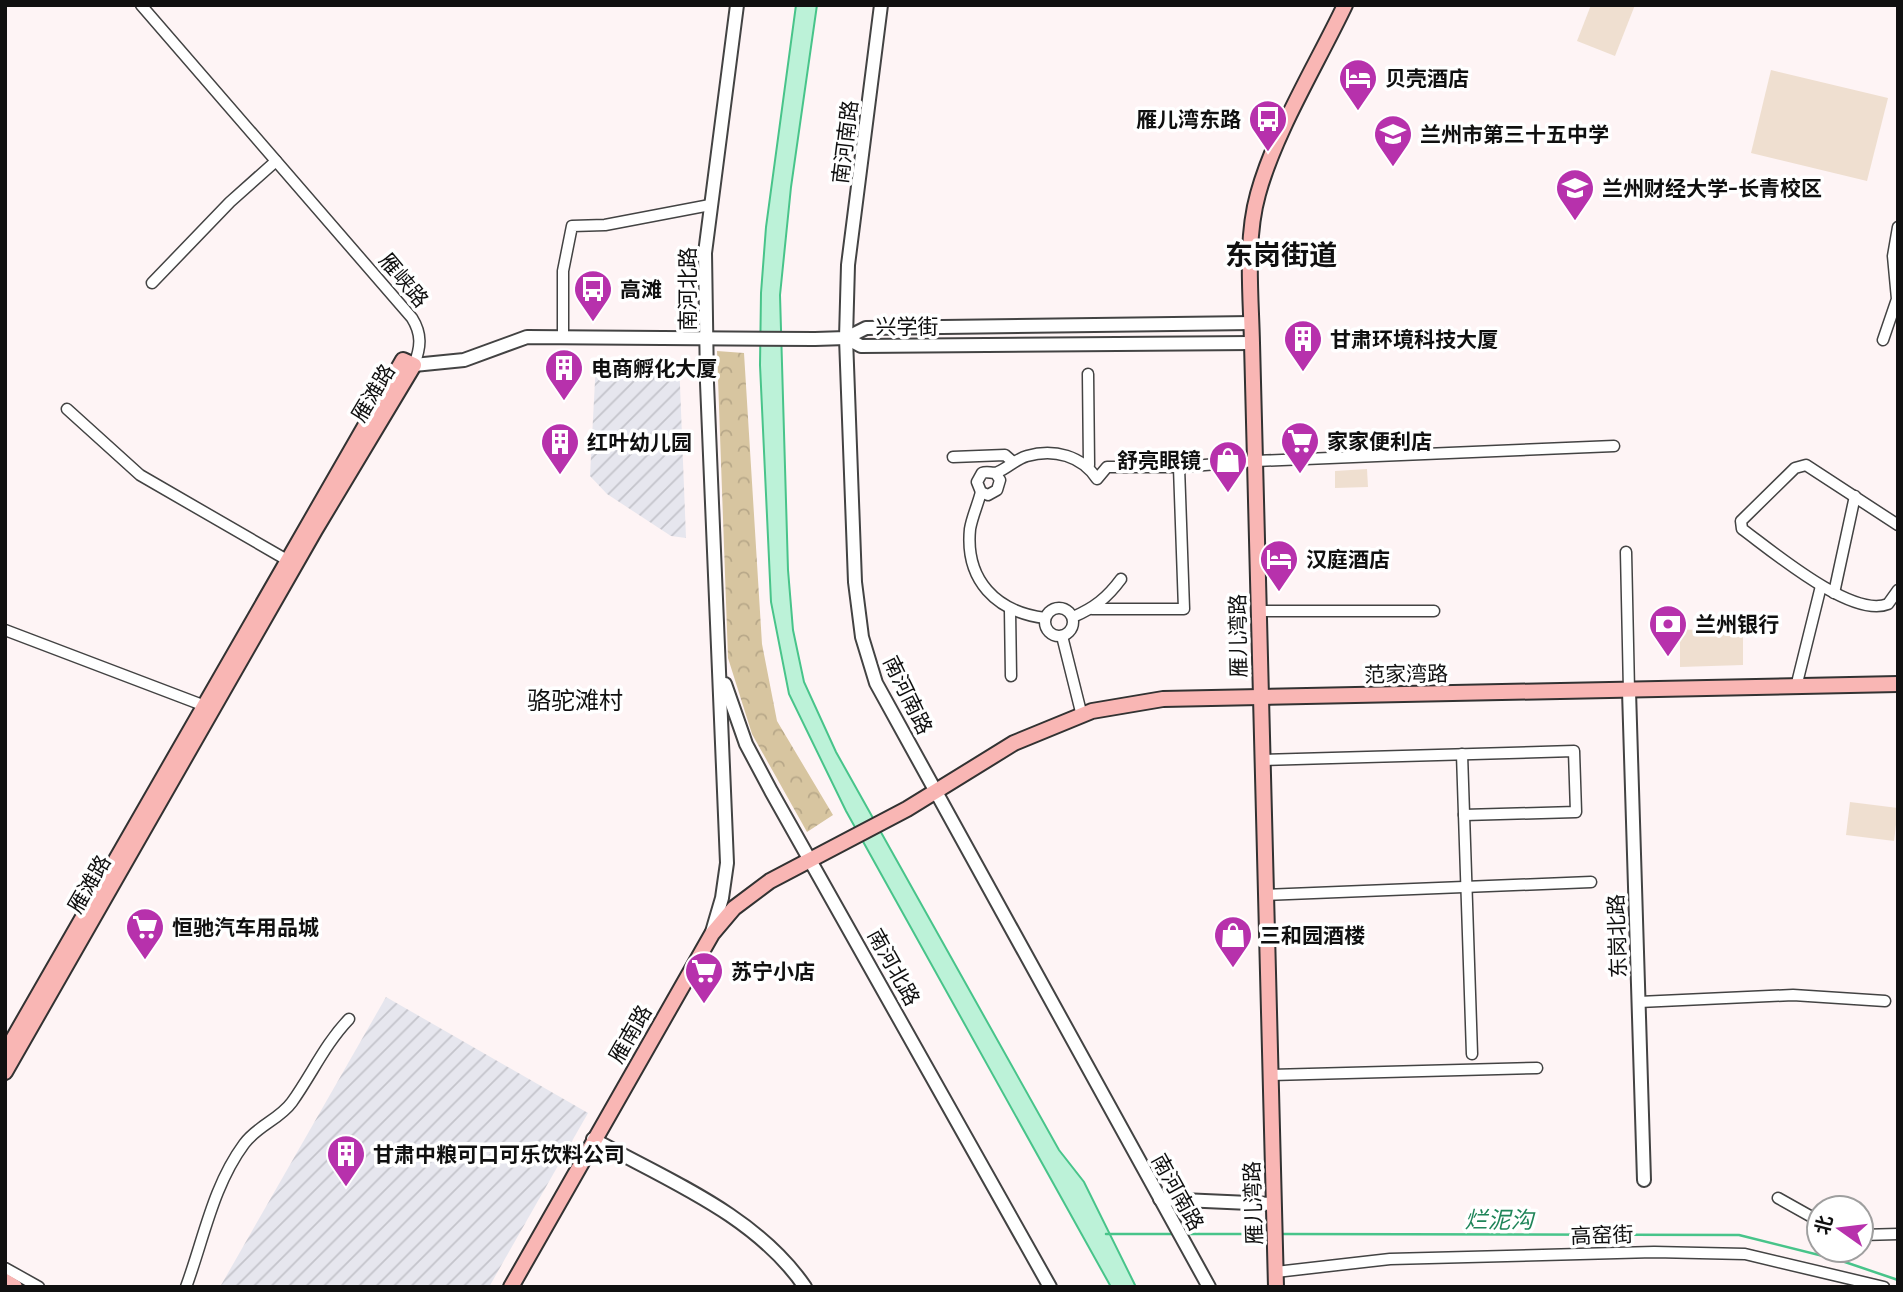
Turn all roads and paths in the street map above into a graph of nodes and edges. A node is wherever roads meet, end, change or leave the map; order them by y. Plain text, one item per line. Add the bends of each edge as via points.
1 (141, 5) edge
2 (737, 5) edge
3 (881, 5) edge
4 (1345, 5) edge
5 (276, 161) junction
6 (710, 205) junction
7 (1898, 227) edge
8 (152, 283) dead end
9 (1897, 295) edge
10 (1252, 323) junction
11 (563, 338) junction
12 (846, 338) junction
13 (706, 339) junction
14 (1883, 340) dead end
15 (1252, 343) junction
16 (414, 365) junction
17 (1088, 374) dead end
18 (66, 409) dead end
19 (1614, 446) dead end
20 (953, 457) dead end
21 (1256, 461) junction
22 (1013, 462) junction
23 (1088, 465) junction
24 (1179, 467) junction
25 (996, 474) junction
26 (981, 492) junction
27 (1855, 496) junction
28 (1898, 525) edge
29 (1626, 552) dead end
30 (287, 560) junction
31 (1121, 579) dead end
32 (1821, 586) junction
33 (1898, 590) edge
34 (1834, 593) junction
35 (1092, 609) junction
36 (1010, 610) junction
37 (1259, 611) junction
38 (1434, 611) dead end
39 (1073, 617) junction
40 (1045, 618) junction
41 (5, 630) edge
42 (1062, 636) junction
43 (719, 659) junction
44 (1011, 676) dead end
45 (1898, 684) edge
46 (1796, 687) junction
47 (1629, 691) junction
48 (1261, 697) junction
49 (205, 706) junction
50 (1082, 716) junction
51 (1462, 754) junction
52 (1262, 760) junction
53 (936, 792) junction
54 (907, 809) joint
55 (1464, 815) junction
56 (812, 861) junction
57 (1591, 882) dead end
58 (1466, 887) junction
59 (1266, 895) junction
60 (708, 942) junction
61 (1885, 1001) dead end
62 (1639, 1002) junction
63 (349, 1018) dead end
64 (5, 1053) edge
65 (1472, 1054) dead end
66 (1537, 1068) dead end
67 (5, 1072) edge
68 (1271, 1075) junction
69 (593, 1139) junction
70 (1644, 1180) dead end
71 (1778, 1198) dead end
72 (1162, 1202) junction
73 (1274, 1208) junction
74 (1805, 1213) edge
75 (1898, 1234) edge
76 (1875, 1235) edge
77 (5, 1268) edge
78 (1276, 1279) edge
79 (1854, 1279) junction
80 (5, 1281) edge
81 (15, 1287) edge
82 (39, 1287) edge
83 (186, 1287) edge
84 (511, 1287) edge
85 (805, 1287) edge
86 (1050, 1287) edge
87 (1209, 1287) edge
88 (1844, 1287) edge
89 (1884, 1287) edge

1 - 5 street, 雁峡路
2 - 6 street, 南河北路
3 - 12 street, 南河南路 via 848,265
4 - 10 main road, 雁儿湾路 via 1257,196 1252,228
5 - 8 street
5 - 16 street, 雁峡路 via 412,318 419,329 420,348
6 - 11 street via 605,225 572,226 563,271
6 - 13 street, 南河北路 via 705,253
7 - 9 street via 1893,256
9 - 14 street
10 - 12 street, 兴学街 via 866,328
10 - 15 main road, 雁儿湾路
11 - 13 street
11 - 16 street via 527,337 464,360
12 - 13 street
12 - 15 street, 兴学街 via 860,345
12 - 53 street, 南河南路 via 855,582 862,637 876,683
13 - 43 street, 南河北路
15 - 21 main road, 雁儿湾路
16 - 30 main road, 雁滩路 via 403,360
16 - 67 main road, 雁滩路
17 - 23 street
18 - 30 street via 140,475
19 - 21 street
20 - 22 street via 1005,455
21 - 24 street
21 - 37 main road, 雁儿湾路
22 - 23 street via 1049,453
22 - 25 street
23 - 24 street via 1097,479 1107,467
24 - 35 street via 1184,610
25 - 26 street via 1000,480 997,490 988,495
25 - 26 street via 979,475
26 - 36 street via 970,528 971,565 985,588
27 - 28 street
27 - 32 street via 1811,466 1800,465 1741,521 1742,528
27 - 34 street
29 - 47 street
30 - 49 main road, 雁滩路
31 - 35 street
32 - 34 street
32 - 46 street
33 - 34 street via 1888,604 1876,607
35 - 39 street
36 - 40 street
36 - 44 street
37 - 38 street
37 - 48 main road, 雁儿湾路
39 - 40 street via 1065,608 1057,608
39 - 42 street via 1072,629
40 - 42 street via 1048,630
41 - 49 street
42 - 50 street
43 - 56 street, 南河北路 via 746,744
43 - 60 street, 南河北路 via 727,863
45 - 46 main road, 范家湾路
46 - 47 main road, 范家湾路
47 - 48 main road, 范家湾路
47 - 62 street, 东岗北路
48 - 50 main road, 范家湾路 via 1163,699
48 - 52 main road, 雁儿湾路
49 - 64 main road, 雁滩路
50 - 53 main road, 范家湾路 via 1014,743
51 - 52 street
51 - 55 street
51 - 55 street via 1574,751 1576,812
52 - 59 main road, 雁儿湾路
53 - 54 main road, 范家湾路
53 - 72 street, 南河南路
54 - 56 main road, 雁南路
55 - 58 street
56 - 60 main road, 雁南路 via 749,895
56 - 86 street, 南河北路
57 - 58 street
58 - 59 street
58 - 65 street
59 - 68 main road, 雁儿湾路
60 - 69 main road, 雁南路
61 - 62 street via 1793,995
62 - 70 street, 东岗北路
63 - 83 street via 329,1039 286,1110 268,1121 236,1155 217,1192
66 - 68 street
68 - 73 main road, 雁儿湾路
69 - 84 main road, 雁南路
69 - 85 street via 746,1225 787,1263
71 - 74 street
72 - 73 street
72 - 87 street, 南河南路
73 - 78 main road, 雁儿湾路
75 - 76 street
77 - 82 street
78 - 79 street, 高窑街 via 1390,1259 1654,1252 1745,1254
79 - 88 street
79 - 89 street, 高窑街
80 - 81 main road

